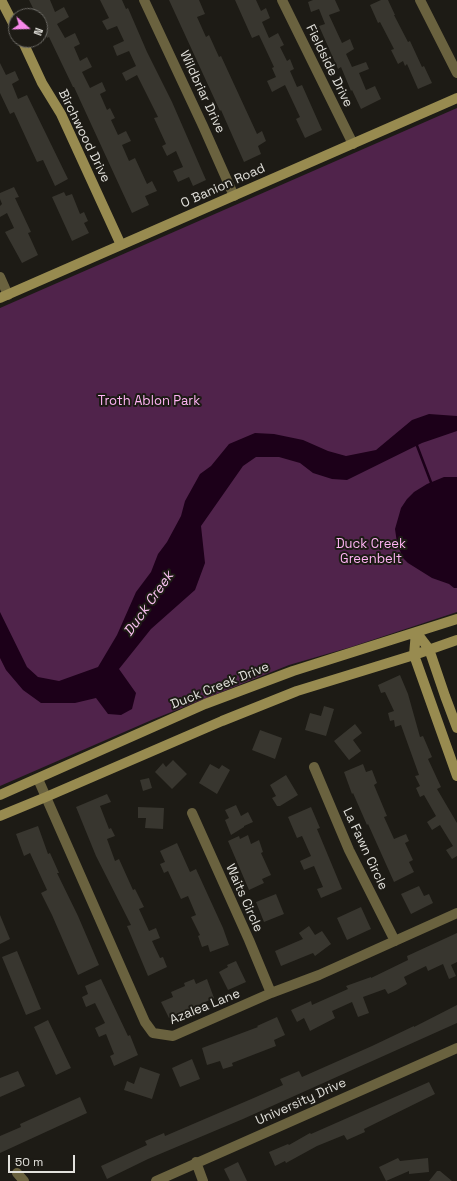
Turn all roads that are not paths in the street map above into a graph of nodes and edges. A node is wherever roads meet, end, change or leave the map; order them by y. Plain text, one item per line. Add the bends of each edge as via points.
1 (1, 0) edge
2 (144, 0) edge
3 (282, 0) edge
4 (420, 0) edge
5 (8, 14) edge
6 (26, 48) edge
7 (457, 73) edge
8 (457, 98) edge
9 (353, 144) junction
10 (234, 196) junction
11 (121, 245) junction
12 (0, 277) edge
13 (4, 296) edge
14 (457, 619) edge
15 (416, 632) junction
16 (457, 640) edge
17 (429, 649) junction
18 (414, 655) junction
19 (457, 728) edge
20 (314, 767) dead end
21 (457, 776) edge
22 (38, 778) junction
23 (0, 795) edge
24 (46, 797) junction
25 (192, 813) dead end
26 (0, 816) edge
27 (457, 913) edge
28 (395, 941) junction
29 (271, 993) junction
30 (457, 1048) edge
31 (196, 1162) junction
32 (17, 1173) dead end
33 (24, 1181) edge
34 (156, 1181) edge
35 (202, 1181) edge

1 - 5 street
2 - 10 street, Wildbriar Drive
3 - 9 street, Fieldside Drive
4 - 7 street
6 - 11 street, Birchwood Drive via 42,83 61,114
8 - 9 street, O Banion Road
9 - 10 street, O Banion Road
10 - 11 street, O Banion Road
11 - 13 street, O Banion Road
12 - 13 street
14 - 15 street, Duck Creek Drive
15 - 17 street
15 - 18 street
15 - 22 street, Duck Creek Drive via 293,671 205,704
16 - 17 street
17 - 18 street
17 - 19 street
18 - 21 street
18 - 24 street via 297,691
20 - 28 street, La Fawn Circle via 349,850
22 - 23 street, Duck Creek Drive
22 - 24 street, Azalea Lane
24 - 26 street
24 - 29 street, Azalea Lane via 144,1022 153,1033 173,1036
25 - 29 street, Waits Circle
27 - 28 street, Azalea Lane
28 - 29 street, Azalea Lane
30 - 31 street, University Drive
31 - 34 street, University Drive
31 - 35 street
32 - 33 street

